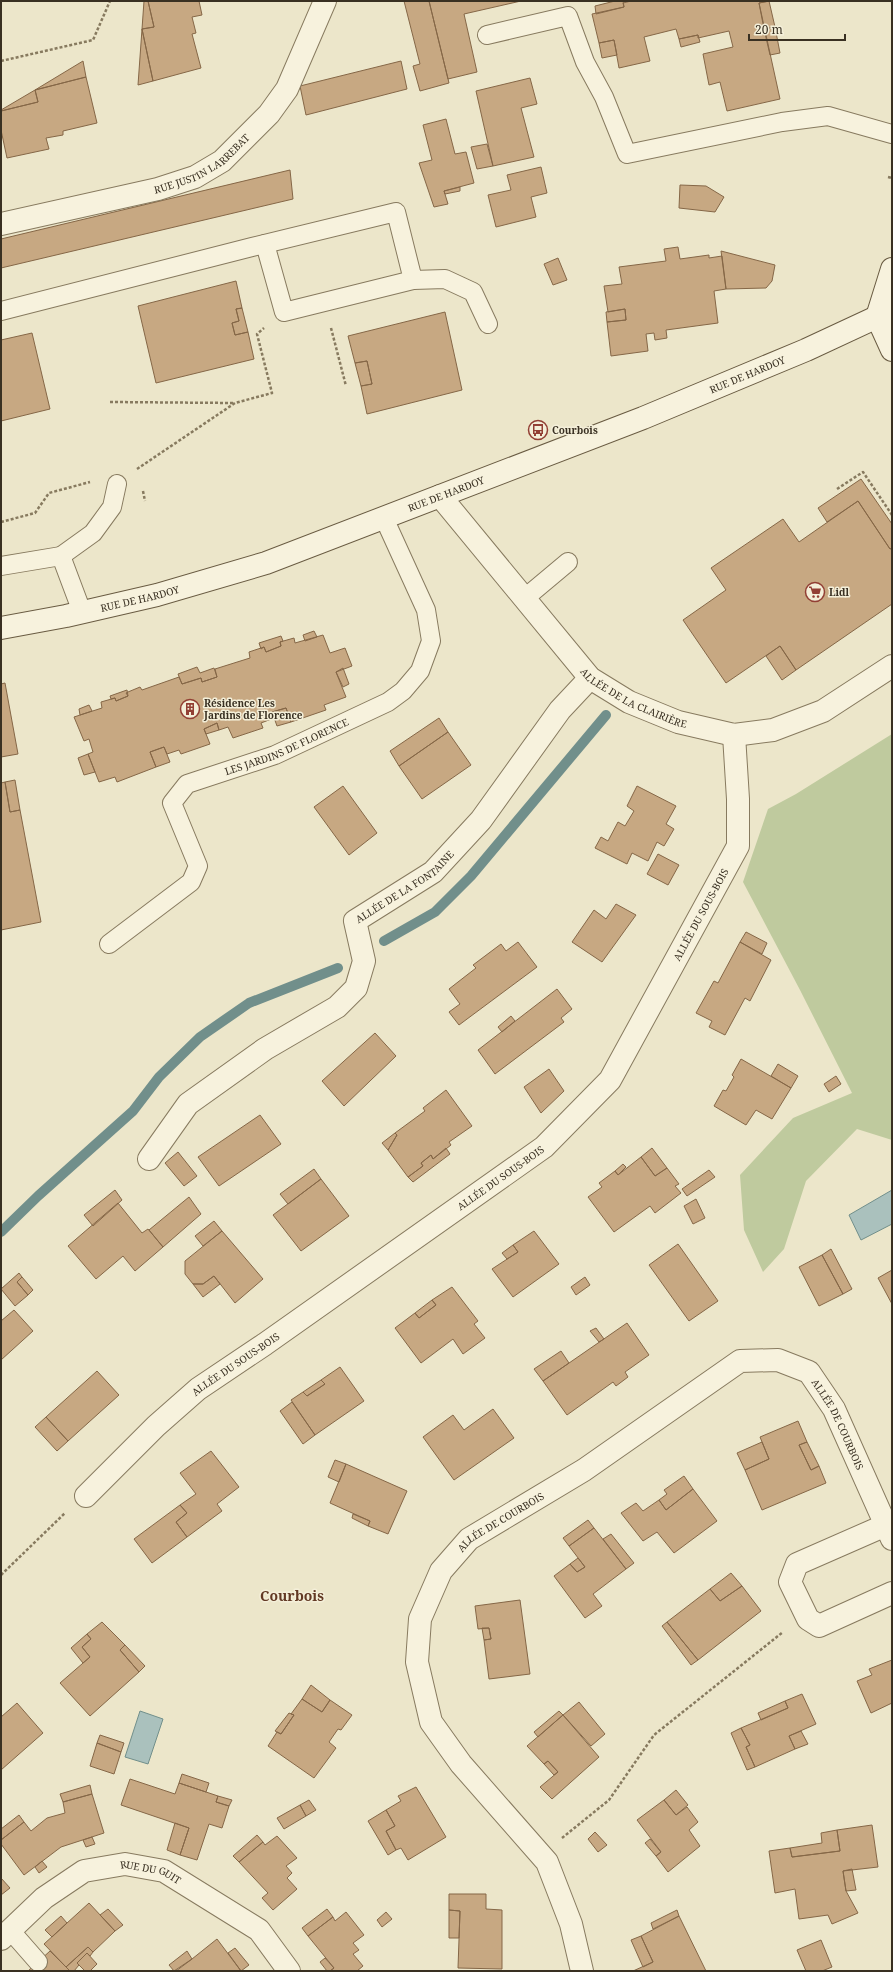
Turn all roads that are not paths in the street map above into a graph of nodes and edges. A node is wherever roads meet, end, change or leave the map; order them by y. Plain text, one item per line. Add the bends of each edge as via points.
1 (325, 1) edge
2 (487, 35) dead end
3 (892, 134) edge
4 (1, 224) edge
5 (264, 244) junction
6 (892, 269) edge
7 (413, 280) junction
8 (1, 311) edge
9 (884, 313) edge
10 (488, 324) dead end
11 (892, 350) edge
12 (117, 484) dead end
13 (440, 496) junction
14 (384, 518) junction
15 (61, 556) junction
16 (568, 562) dead end
17 (1, 566) edge
18 (529, 602) junction
19 (82, 612) junction
20 (1, 628) edge
21 (892, 666) edge
22 (590, 678) junction
23 (734, 735) junction
24 (109, 944) dead end
25 (149, 1159) dead end
26 (86, 1496) road end
27 (889, 1532) edge
28 (892, 1593) edge
29 (6, 1935) edge
30 (38, 1962) dead end
31 (289, 1971) edge
32 (582, 1971) edge

1 - 4 street, RUE JUSTIN LARREBAT via 287,89 247,138 222,161 195,177 158,189
2 - 3 lane via 568,16 585,62 604,97 627,154 782,122 828,116
5 - 7 lane via 284,312
5 - 7 lane via 396,212
5 - 8 lane
6 - 9 street
7 - 10 lane via 445,279 473,292
9 - 11 street
9 - 13 street, RUE DE HARDOY via 806,350 643,418
12 - 15 lane via 112,507 93,533
13 - 14 street, RUE DE HARDOY
13 - 18 street, ALLÉE DE LA CLAIRIÈRE
14 - 19 street, RUE DE HARDOY via 266,563 157,595
14 - 24 lane, LES JARDINS DE FLORENCE via 426,610 431,641 420,670 403,691 388,702 275,755 187,784 172,803 198,866 191,882
15 - 17 lane
15 - 19 lane
16 - 18 lane
18 - 22 street, ALLÉE DE LA CLAIRIÈRE
19 - 20 street, RUE DE HARDOY
21 - 23 street, ALLÉE DE LA CLAIRIÈRE via 823,711 773,730
22 - 23 street, ALLÉE DE LA CLAIRIÈRE via 629,702 678,722
22 - 25 street, ALLÉE DE LA FONTAINE via 560,710 481,820 433,872 355,921 364,961 356,988 337,1007 264,1049 188,1104
23 - 26 street, ALLÉE DU SOUS-BOIS via 738,846 610,1080 544,1147 198,1389 156,1426
27 - 28 street, ALLÉE DE COURBOIS via 797,1564 790,1582 808,1619 819,1626
27 - 32 street, ALLÉE DE COURBOIS via 834,1408 809,1372 778,1360 740,1361 584,1470 470,1539 441,1571 420,1619 417,1662 431,1722 461,1764 546,1862 571,1924
29 - 30 lane
29 - 31 street, RUE DU GUIT via 44,1898 84,1871 125,1864 164,1871 259,1930

